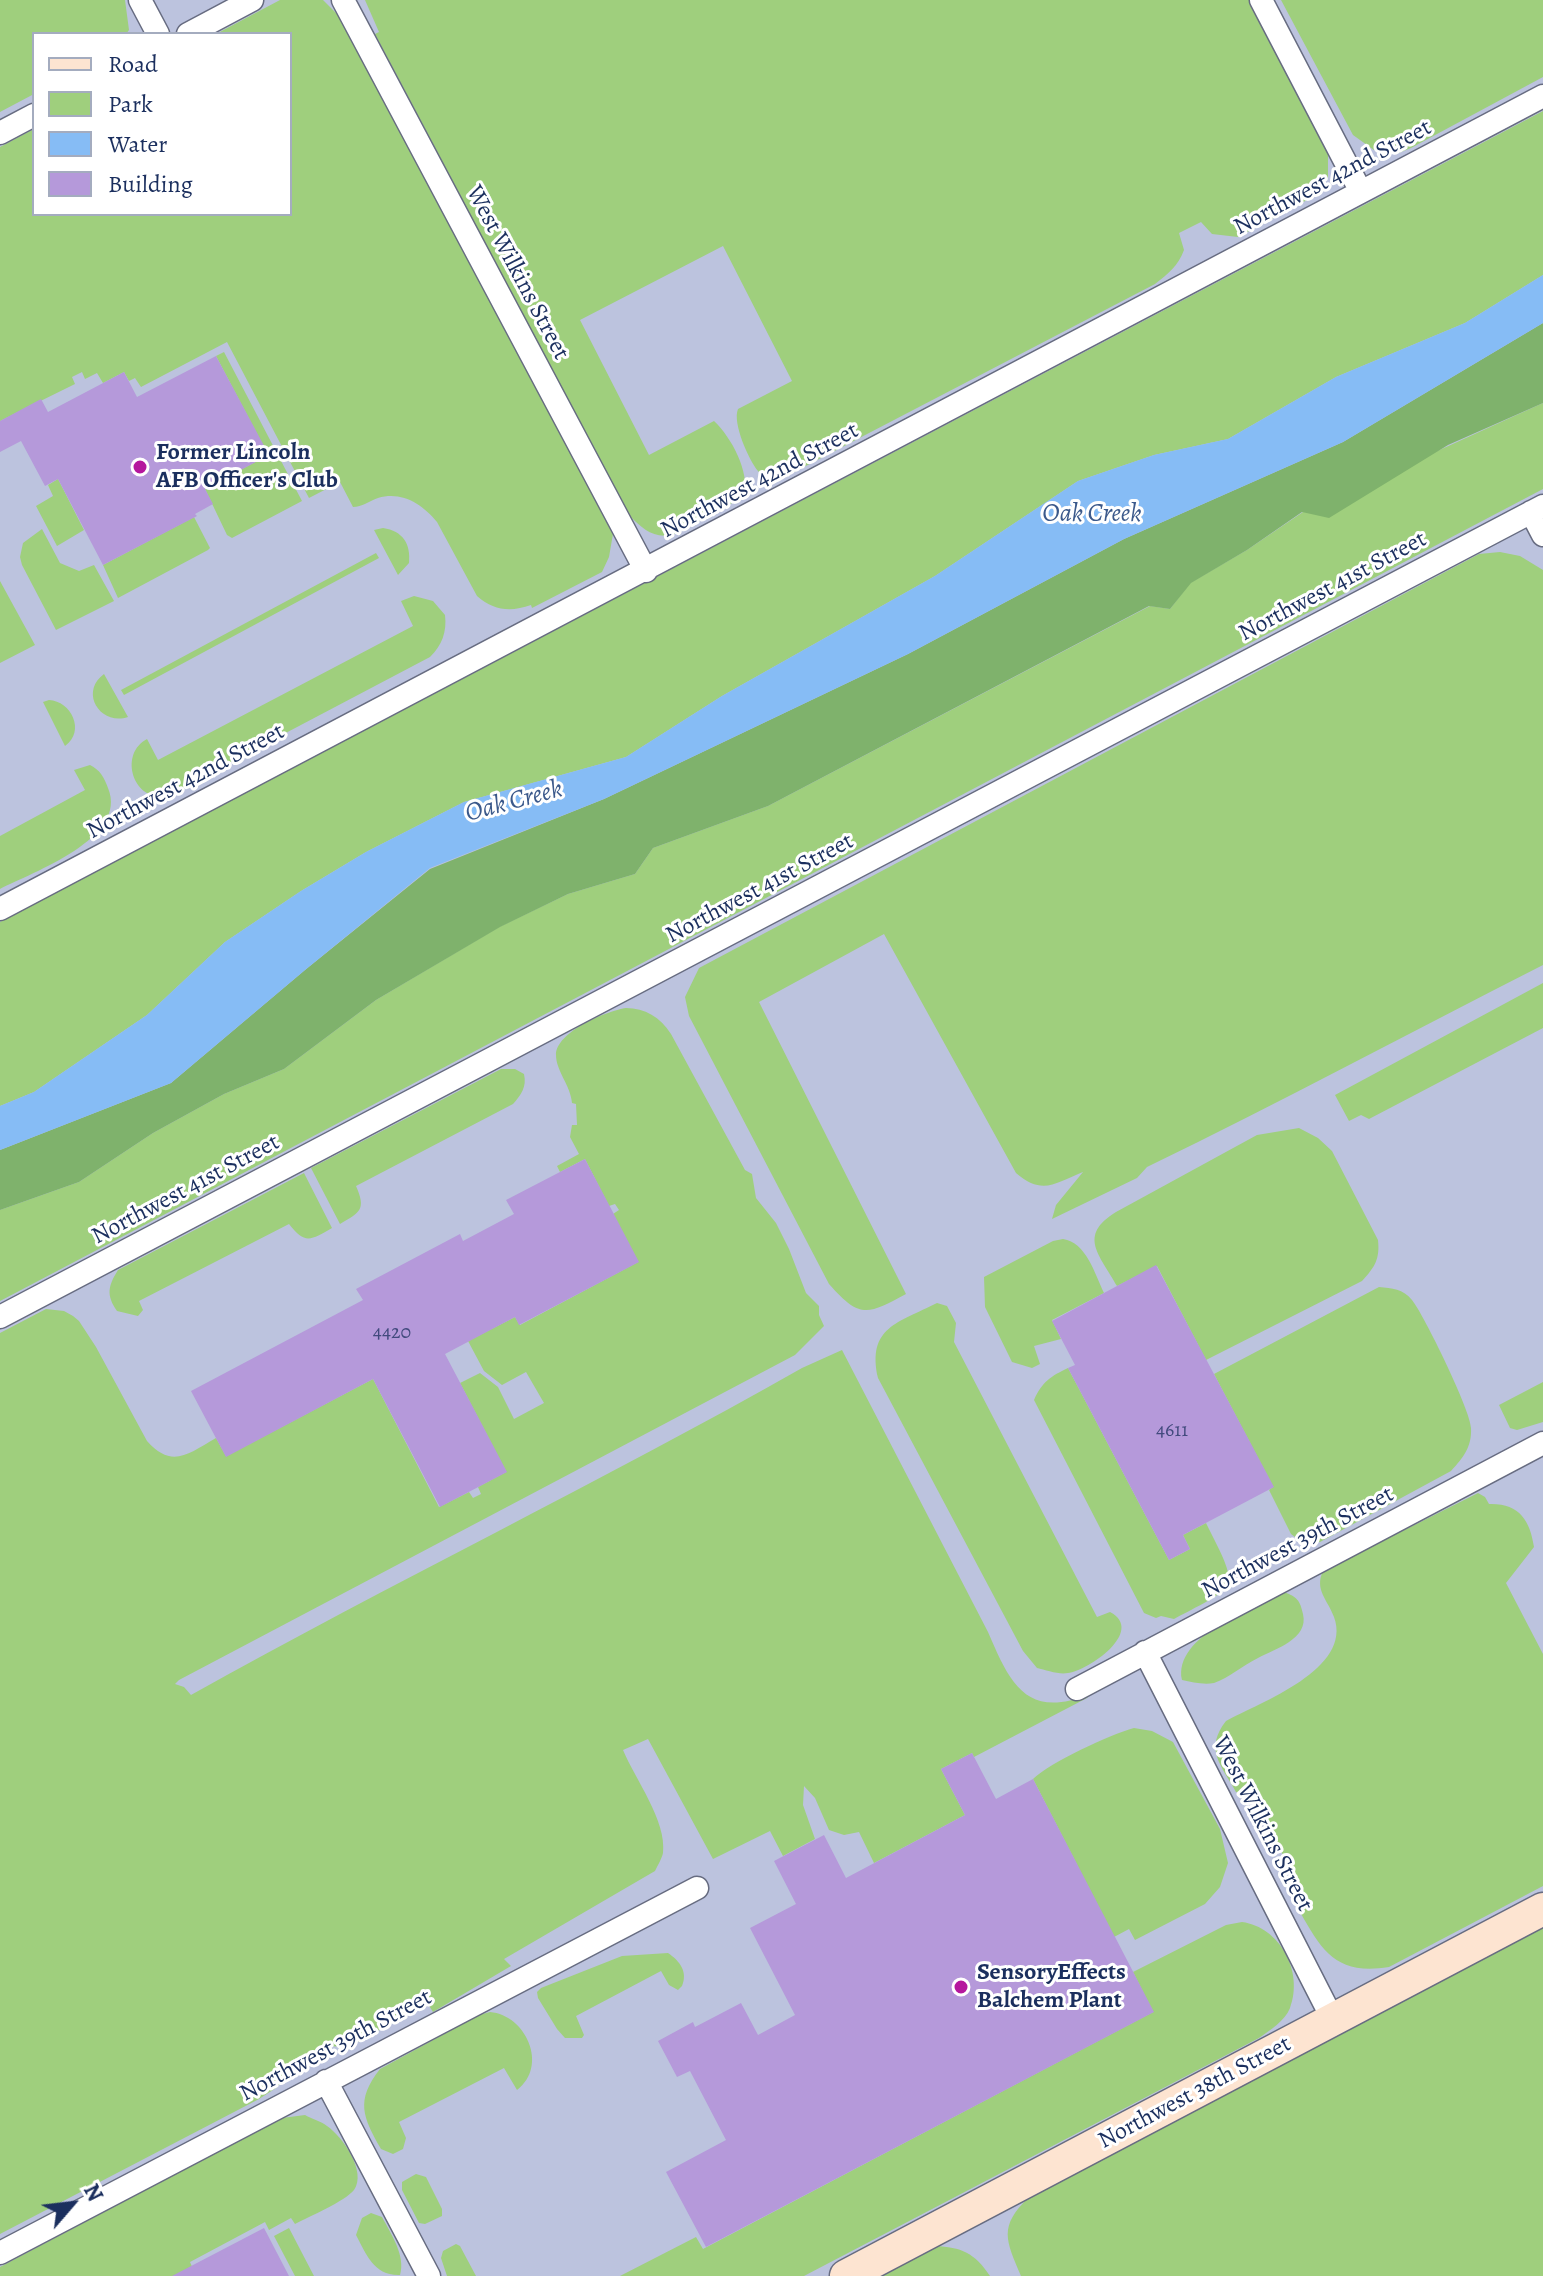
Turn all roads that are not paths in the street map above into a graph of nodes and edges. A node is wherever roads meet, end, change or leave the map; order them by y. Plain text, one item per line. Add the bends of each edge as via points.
1 (140, 0) edge
2 (252, 0) edge
3 (343, 0) edge
4 (1261, 0) edge
5 (157, 32) edge
6 (192, 32) edge
7 (1543, 96) edge
8 (32, 116) edge
9 (0, 133) edge
10 (1361, 192) junction
11 (1537, 509) edge
12 (1543, 535) edge
13 (646, 571) junction
14 (0, 909) edge
15 (0, 1317) edge
16 (1543, 1443) edge
17 (1145, 1652) junction
18 (1077, 1689) dead end
19 (697, 1888) dead end
20 (1543, 1909) edge
21 (1333, 2020) junction
22 (326, 2081) junction
23 (0, 2253) edge
24 (429, 2276) edge
25 (846, 2276) edge

1 - 5 street
2 - 6 street
3 - 13 street, West Wilkins Street
4 - 10 street
7 - 10 street, Northwest 42nd Street
8 - 9 street
10 - 13 street, Northwest 42nd Street
11 - 12 street
11 - 15 street, Northwest 41st Street
13 - 14 street, Northwest 42nd Street
16 - 17 street, Northwest 39th Street
17 - 18 street, Northwest 39th Street
17 - 21 street, West Wilkins Street
19 - 22 street, Northwest 39th Street
20 - 21 main road, Northwest 38th Street
21 - 25 main road, Northwest 38th Street
22 - 23 street, Northwest 39th Street
22 - 24 street

